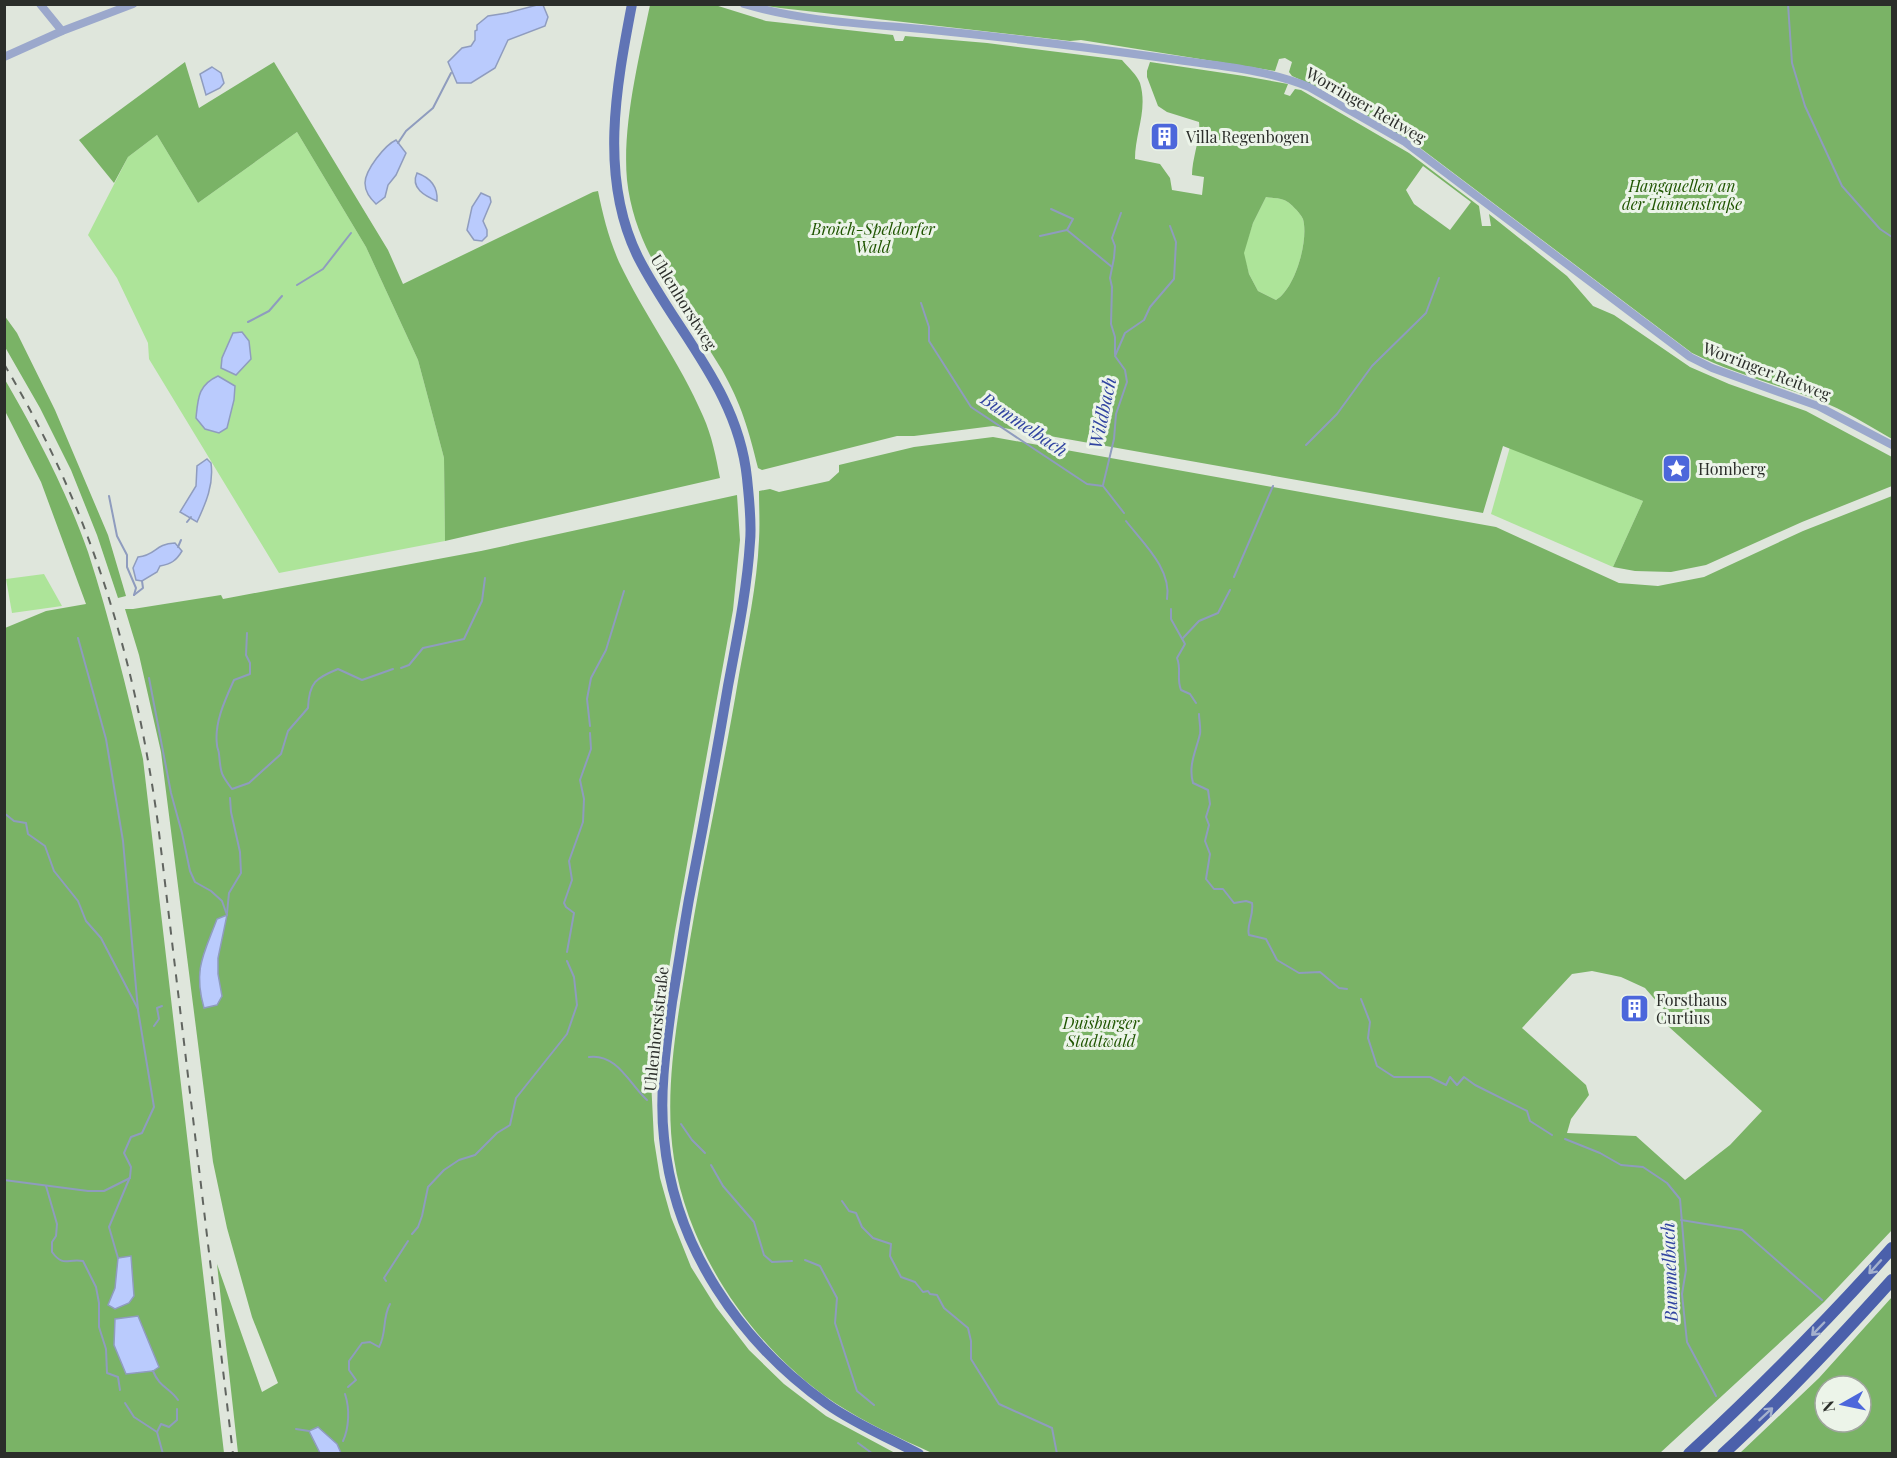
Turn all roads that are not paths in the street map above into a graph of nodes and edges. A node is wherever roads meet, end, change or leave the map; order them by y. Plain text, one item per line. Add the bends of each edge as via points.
1 (40, 4) edge
2 (133, 4) edge
3 (632, 4) edge
4 (744, 4) edge
5 (62, 31) junction
6 (4, 57) edge
7 (1893, 445) edge
8 (751, 540) joint
9 (1893, 1248) edge
10 (1893, 1280) edge
11 (919, 1454) edge
12 (1689, 1454) edge
13 (1723, 1454) edge

1 - 5 street
2 - 5 street
3 - 8 main road, Uhlenhorstweg via 615,114 614,153 624,219 636,254 711,372 734,419 747,478
4 - 7 street, Worringer Reitweg via 788,15 1150,56 1255,71 1294,81 1405,142 1690,357 1818,406
5 - 6 street
8 - 11 main road, Uhlenhorststraße via 668,1032 663,1137 669,1170 687,1232 707,1275 756,1342 830,1407
9 -> 12 highway via 1772,1376
13 -> 10 highway via 1812,1368

